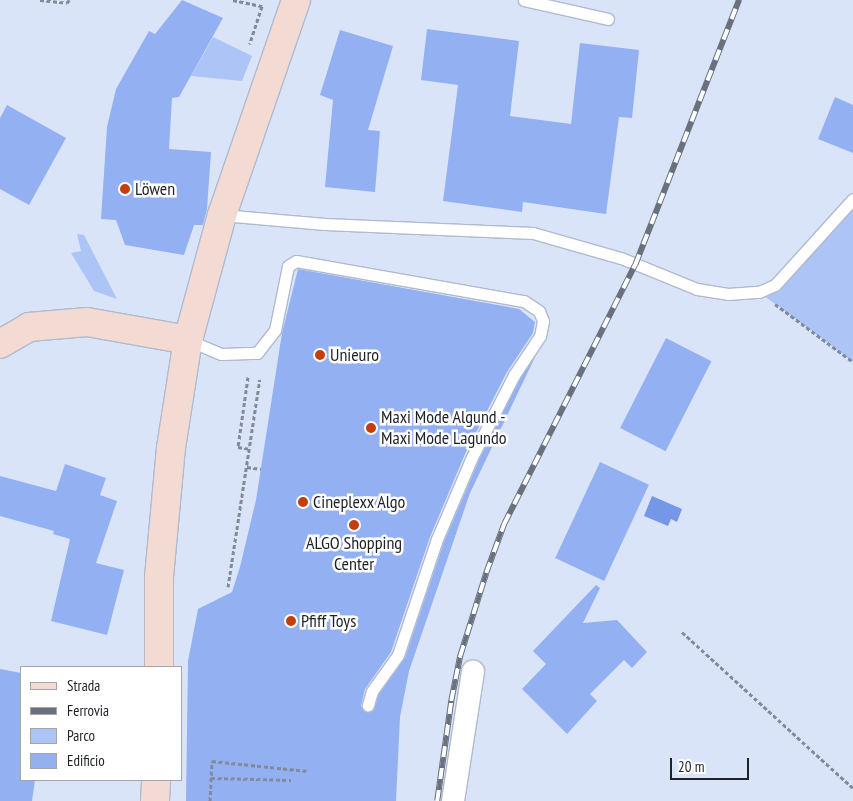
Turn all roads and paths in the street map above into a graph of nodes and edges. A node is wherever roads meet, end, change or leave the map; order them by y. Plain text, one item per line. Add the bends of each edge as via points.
1 (40, 0) edge
2 (69, 0) edge
3 (233, 0) edge
4 (296, 0) edge
5 (524, 0) edge
6 (608, 18) dead end
7 (247, 52) dead end
8 (853, 199) edge
9 (222, 215) junction
10 (759, 292) junction
11 (188, 340) junction
12 (0, 344) edge
13 (853, 362) edge
14 (248, 377) dead end
15 (260, 379) dead end
16 (250, 449) junction
17 (247, 467) junction
18 (261, 469) dead end
19 (228, 587) dead end
20 (682, 632) dead end
21 (158, 666) edge
22 (474, 672) dead end
23 (368, 705) dead end
24 (307, 771) dead end
25 (211, 778) junction
26 (291, 780) dead end
27 (156, 781) edge
28 (853, 788) edge
29 (155, 801) edge
30 (210, 801) edge
31 (453, 801) edge

1 - 2 path via 67,3
3 - 7 path via 262,6
4 - 9 main road
5 - 6 lane
8 - 10 lane via 775,285
9 - 10 lane via 325,224 533,233 622,258 697,289 728,294
9 - 11 main road
10 - 13 path
11 - 12 main road via 87,322 29,327
11 - 21 main road via 171,448 159,577
11 - 23 lane via 221,354 257,353 275,330 288,266 296,261 524,300 539,311 542,321 540,336 514,375 472,457 437,539 398,655 372,691
14 - 16 path via 238,447
15 - 16 path
16 - 17 path
17 - 18 path
17 - 19 path
20 - 28 path
22 - 31 street
24 - 25 path via 212,761
25 - 26 path
25 - 30 path
27 - 29 main road

